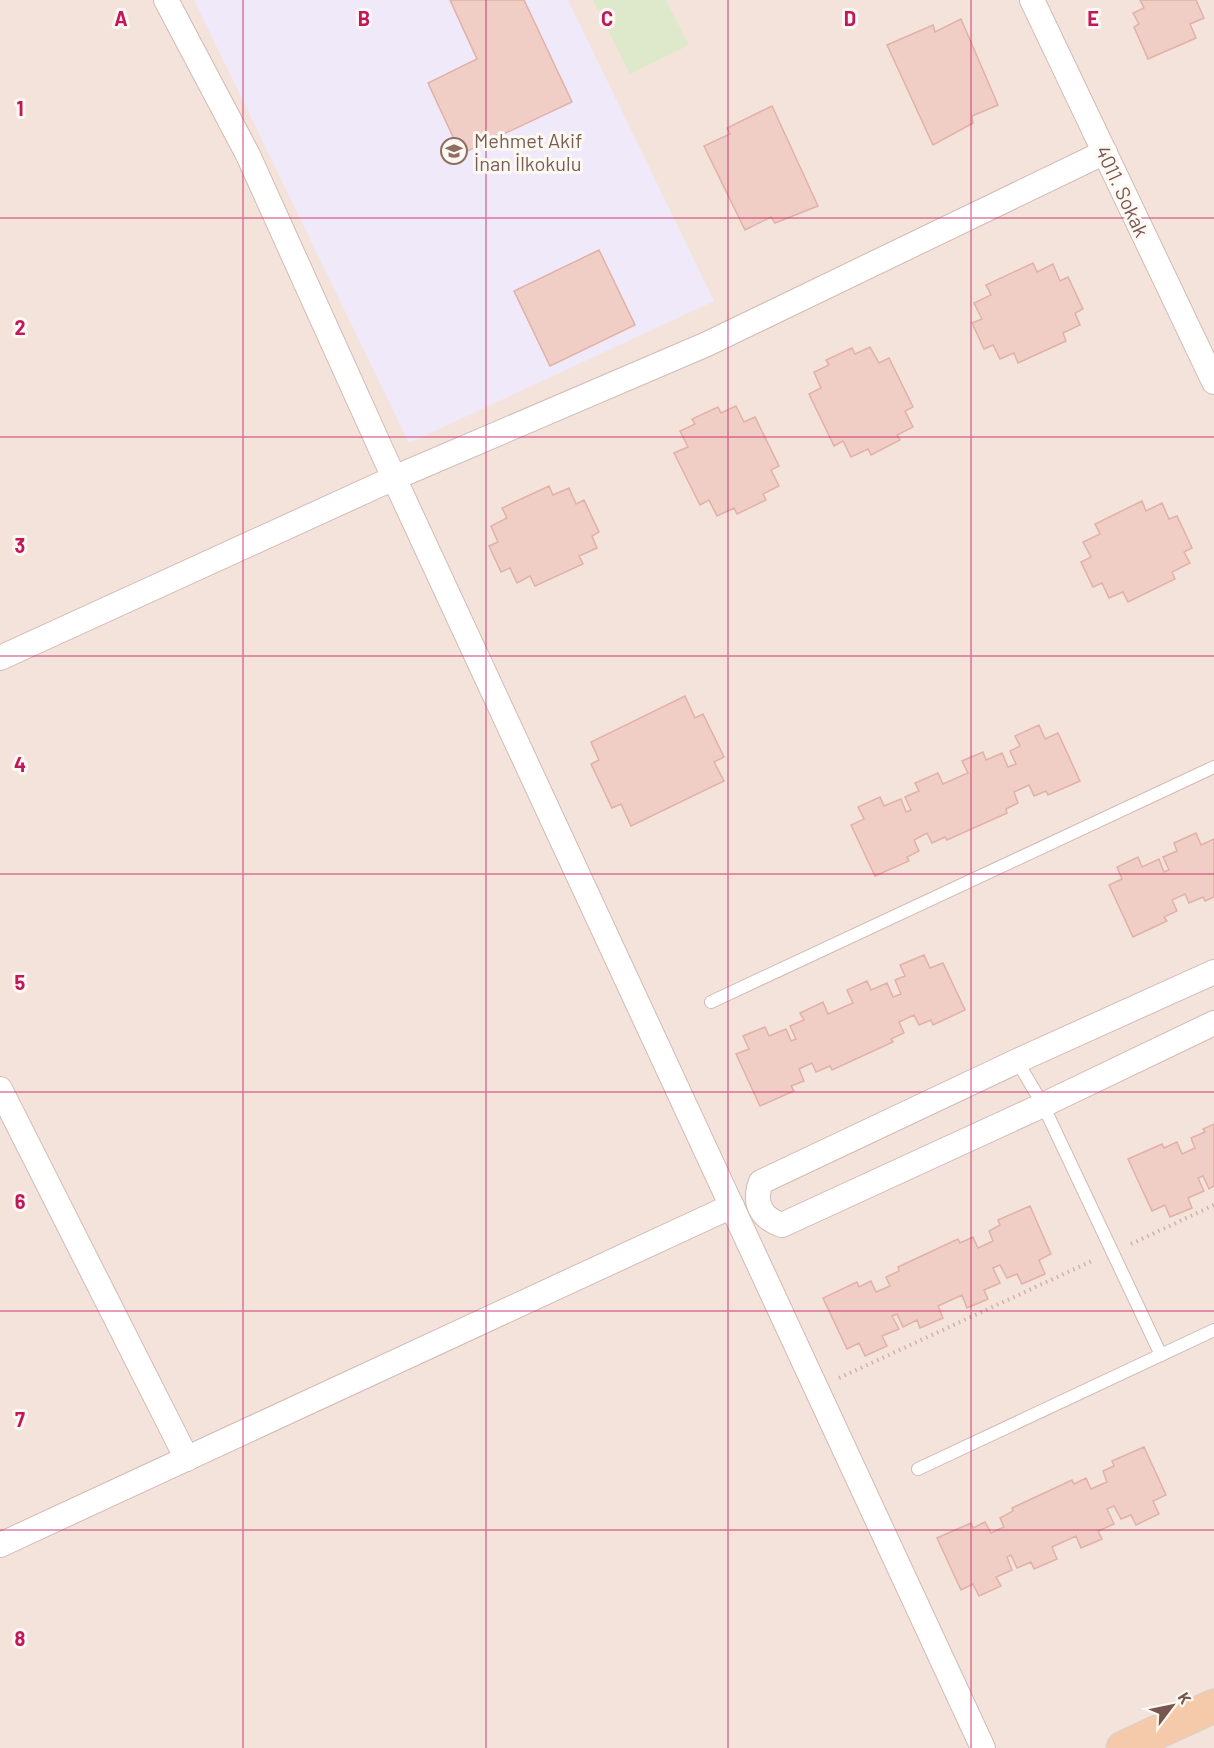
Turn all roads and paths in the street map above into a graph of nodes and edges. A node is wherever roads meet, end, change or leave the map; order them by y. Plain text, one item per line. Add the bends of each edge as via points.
1 (166, 0) edge
2 (1032, 0) edge
3 (1105, 152) junction
4 (1214, 382) edge
5 (394, 478) junction
6 (0, 658) edge
7 (1214, 767) edge
8 (1214, 972) edge
9 (711, 1002) dead end
10 (1214, 1023) edge
11 (1017, 1061) junction
12 (0, 1089) edge
13 (1043, 1106) junction
14 (1214, 1205) edge
15 (732, 1206) junction
16 (1112, 1252) junction
17 (1214, 1330) edge
18 (1161, 1355) junction
19 (817, 1389) junction
20 (187, 1459) junction
21 (918, 1469) dead end
22 (0, 1545) edge
23 (1214, 1706) edge
24 (982, 1748) edge
25 (1123, 1748) edge

1 - 5 street via 248,155
2 - 3 street, 4011. Sokak
3 - 4 street, 4011. Sokak
3 - 5 street via 707,344
5 - 6 street
5 - 15 street
7 - 9 lane
8 - 11 street
10 - 13 street
11 - 13 lane
11 - 13 street via 761,1182 759,1208 782,1225
12 - 20 street
13 - 16 lane
14 - 16 path
15 - 19 street
15 - 20 street
16 - 18 lane
16 - 19 path
17 - 18 lane
18 - 21 lane
19 - 24 street
20 - 22 street
23 - 25 main road

